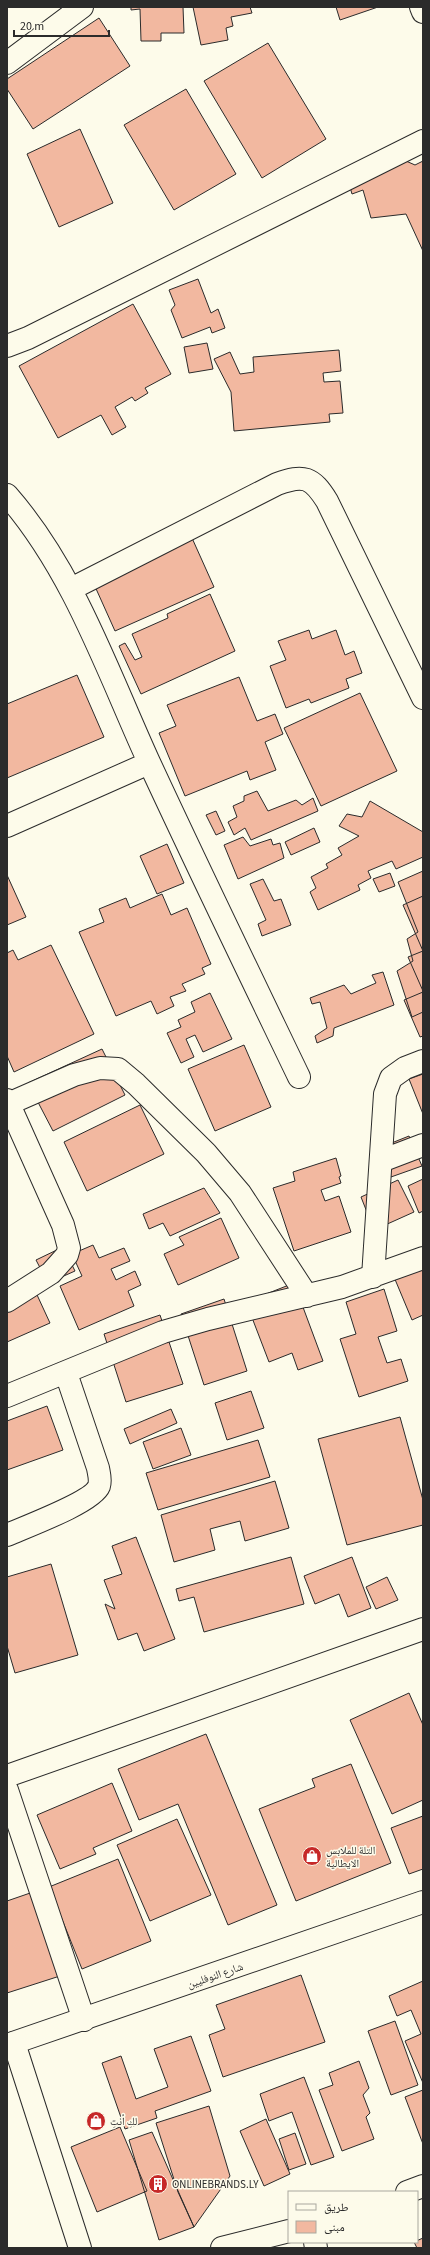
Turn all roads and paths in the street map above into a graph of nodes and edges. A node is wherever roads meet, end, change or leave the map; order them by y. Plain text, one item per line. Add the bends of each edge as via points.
1 (82, 7) edge
2 (421, 7) edge
3 (423, 12) edge
4 (7, 62) edge
5 (423, 141) edge
6 (7, 346) edge
7 (7, 495) edge
8 (71, 589) junction
9 (416, 665) edge
10 (423, 698) edge
11 (150, 763) junction
12 (7, 826) edge
13 (423, 1061) edge
14 (299, 1077) dead end
15 (9, 1108) edge
16 (423, 1145) edge
17 (382, 1162) junction
18 (423, 1258) edge
19 (373, 1277) junction
20 (307, 1296) junction
21 (7, 1301) edge
22 (66, 1373) junction
23 (7, 1396) edge
24 (7, 1535) edge
25 (423, 1629) edge
26 (7, 1776) edge
27 (7, 1790) edge
28 (423, 1902) edge
29 (84, 2020) junction
30 (11, 2044) edge
31 (423, 2186) edge
32 (410, 2191) edge
33 (288, 2231) edge
34 (80, 2248) edge
35 (222, 2248) edge

1 - 4 street
2 - 3 street
5 - 6 street via 28,338
7 - 8 street via 50,552
8 - 9 street via 277,484 294,478 308,480 317,485 327,501
8 - 11 street
9 - 10 street
11 - 12 street
11 - 14 street
13 - 17 street via 405,1068 391,1078 385,1094
15 - 20 street via 74,1075 100,1068 118,1069 169,1115 230,1181 266,1230
15 - 21 street via 63,1225 69,1248 67,1255 51,1273
16 - 17 street
17 - 19 street
18 - 19 street
19 - 20 street
20 - 22 street via 163,1332
22 - 23 street
22 - 24 street via 98,1468 99,1487 84,1501
25 - 26 street
27 - 29 street
28 - 29 street, شارع النوفليين
29 - 30 street, شارع النوفليين
30 - 34 street
31 - 32 street
33 - 35 street

